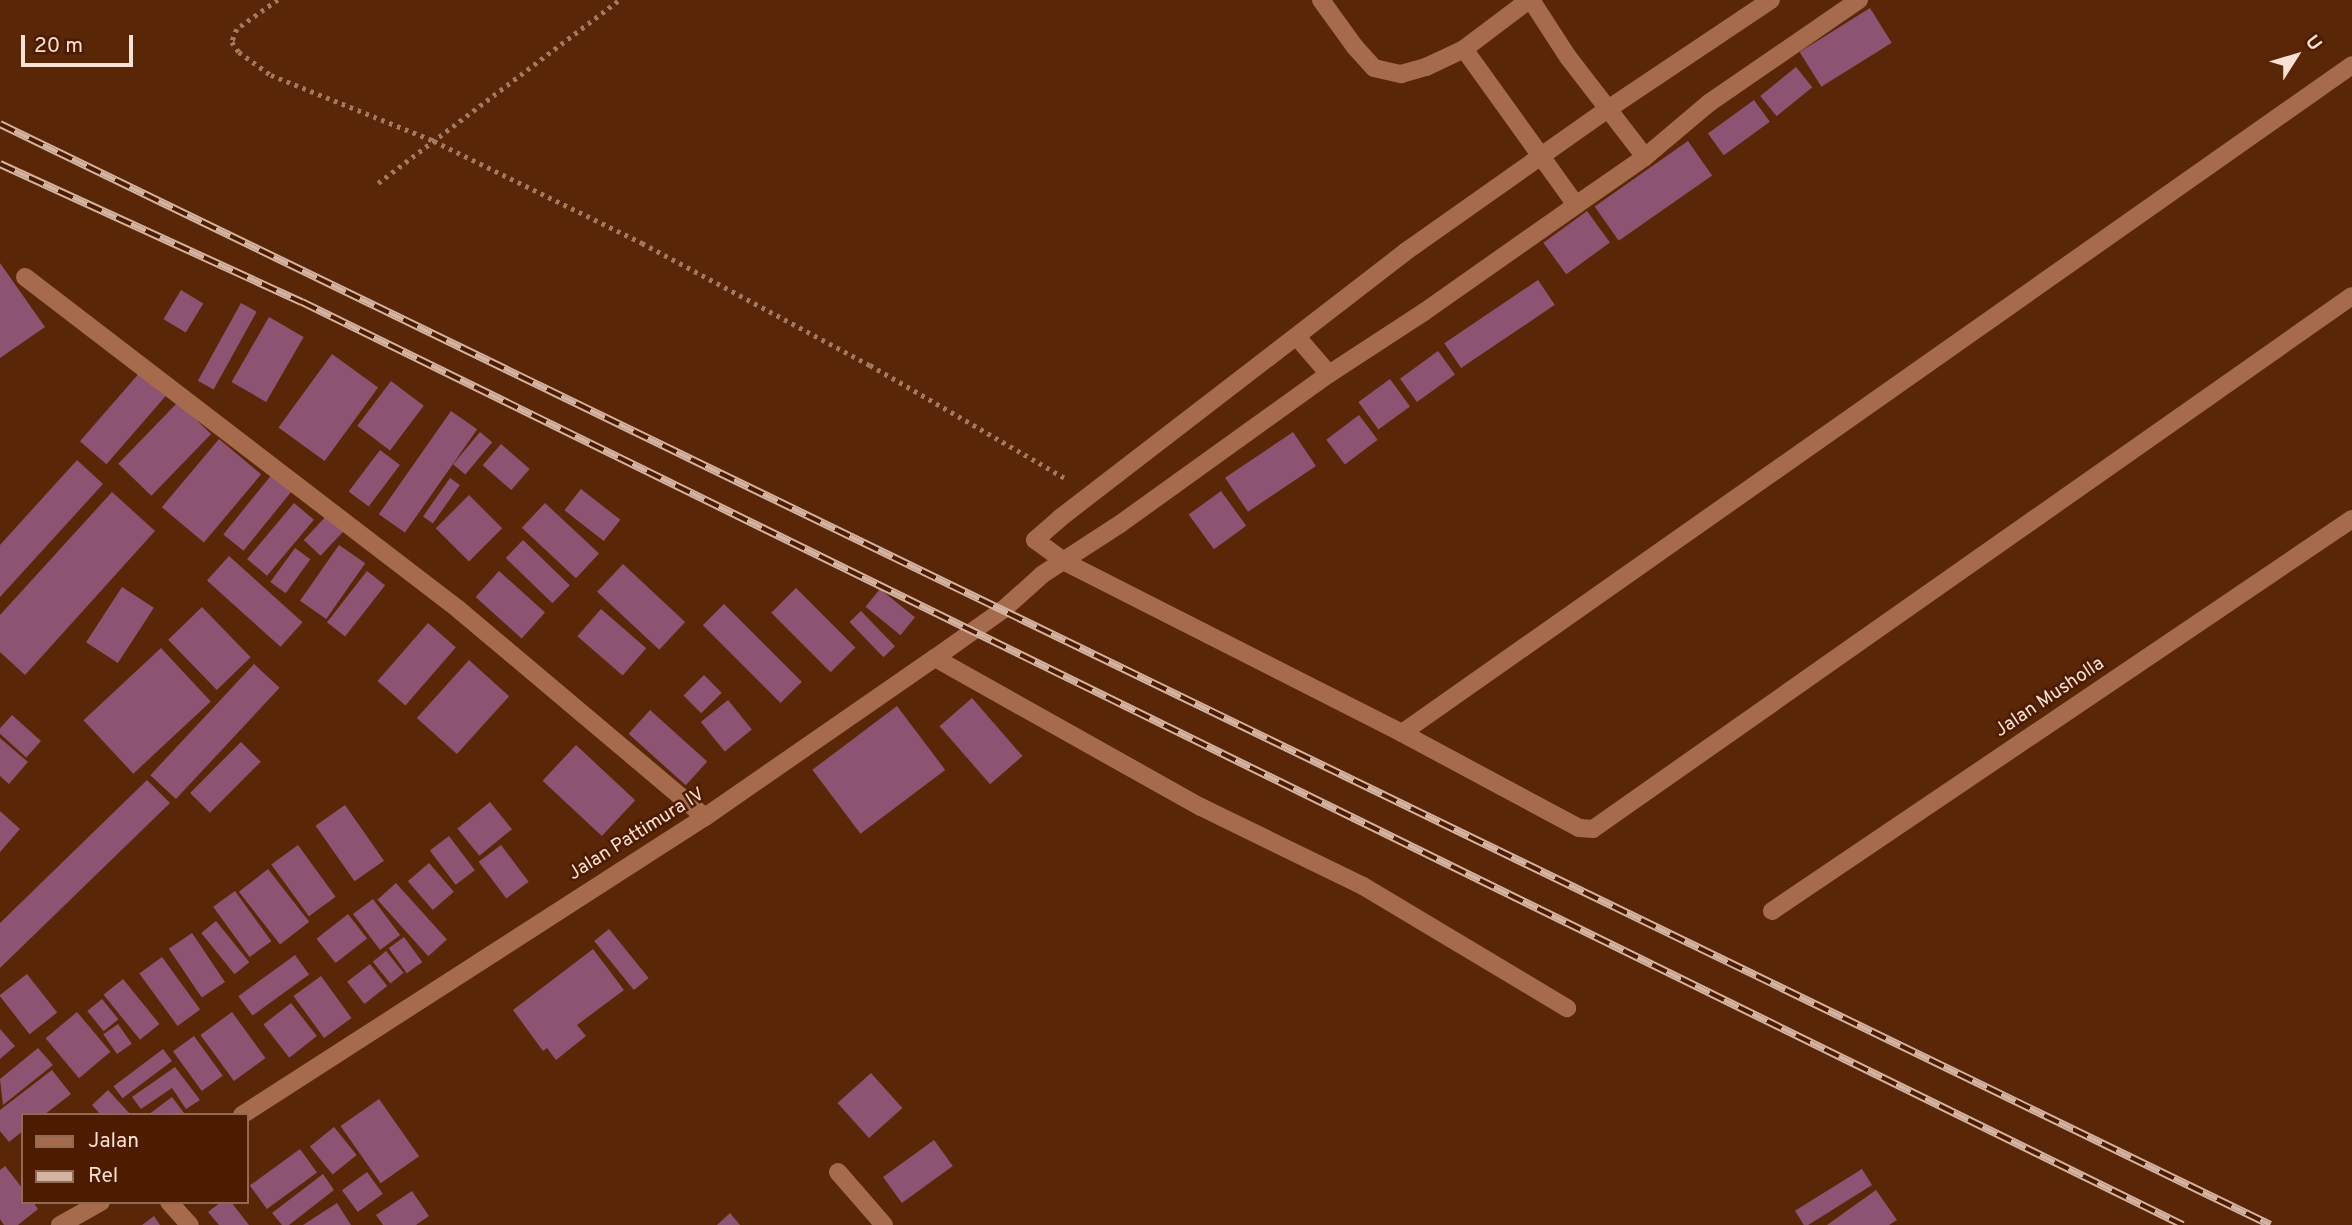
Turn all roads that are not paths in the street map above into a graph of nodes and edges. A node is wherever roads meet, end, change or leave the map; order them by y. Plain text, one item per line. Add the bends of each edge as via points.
1 (1321, 0) edge
2 (1530, 0) edge
3 (1771, 0) edge
4 (1858, 0) edge
5 (1464, 49) junction
6 (2352, 65) edge
7 (1608, 109) junction
8 (1541, 156) junction
9 (1645, 157) junction
10 (1576, 205) junction
11 (25, 277) dead end
12 (2352, 296) edge
13 (1297, 337) junction
14 (1329, 374) junction
15 (2352, 519) edge
16 (1035, 540) junction
17 (1065, 562) junction
18 (1043, 575) junction
19 (935, 658) junction
20 (1402, 733) junction
21 (705, 817) junction
22 (1772, 911) dead end
23 (1567, 1008) dead end
24 (245, 1113) edge
25 (838, 1172) dead end
26 (97, 1204) edge
27 (171, 1204) edge
28 (60, 1225) edge
29 (190, 1225) edge
30 (884, 1225) edge

1 - 5 street via 1374,68 1401,74
2 - 5 street
2 - 7 street
3 - 7 street
4 - 9 street, Jalan Pattimura IV via 1709,103
5 - 8 street
6 - 20 street
7 - 8 street
7 - 9 street
8 - 10 street
8 - 13 street
9 - 10 street, Jalan Pattimura IV
10 - 14 street, Jalan Pattimura IV
11 - 21 street via 458,609
12 - 20 street via 1594,829 1579,828
13 - 14 street
13 - 16 street
14 - 17 street, Jalan Pattimura IV
15 - 22 street, Jalan Musholla
16 - 17 street
16 - 18 street
17 - 18 street, Jalan Pattimura IV
17 - 20 street
18 - 19 street, Jalan Pattimura IV
19 - 21 street, Jalan Pattimura IV
19 - 23 street via 1201,807 1363,886
21 - 24 street, Jalan Pattimura IV
25 - 30 street
26 - 28 street
27 - 29 street

